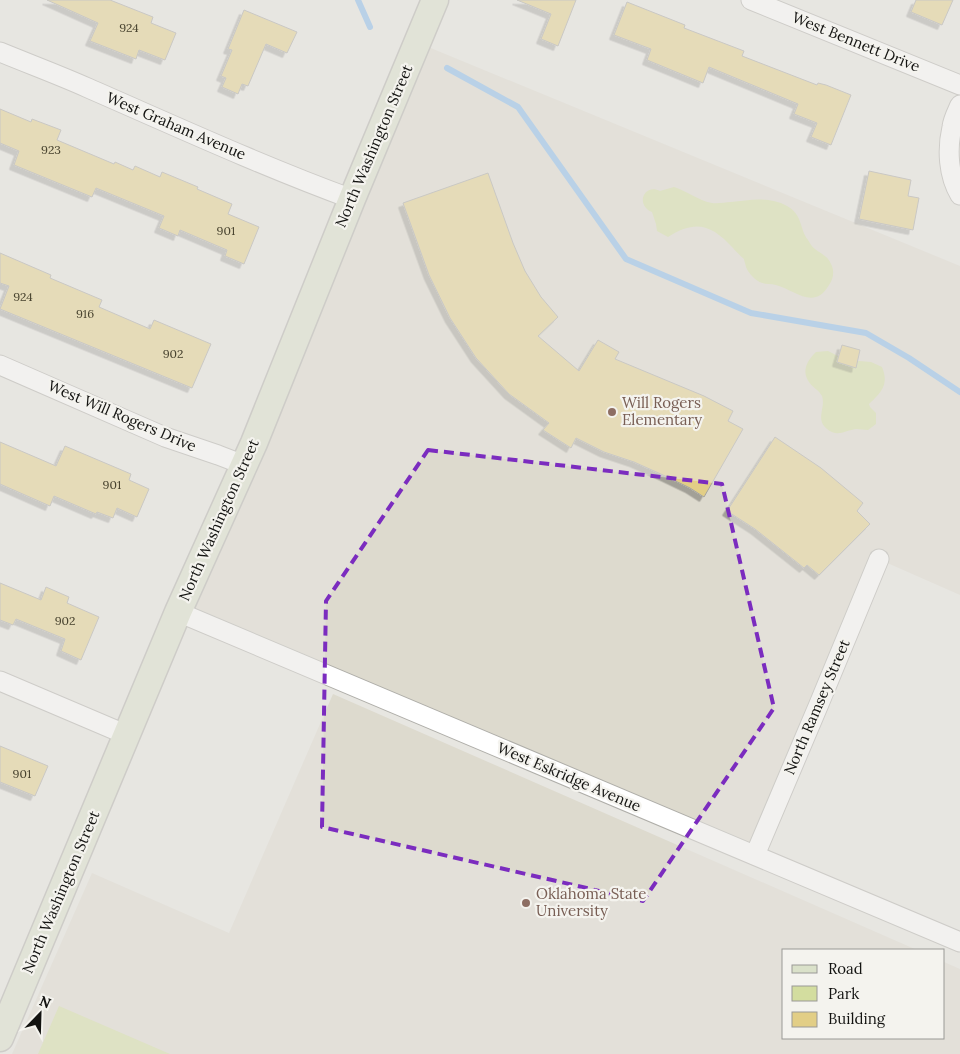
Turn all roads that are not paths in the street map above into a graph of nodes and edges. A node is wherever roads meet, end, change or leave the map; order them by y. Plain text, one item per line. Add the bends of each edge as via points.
1 (435, 0) edge
2 (751, 0) edge
3 (0, 52) edge
4 (960, 84) edge
5 (960, 104) edge
6 (960, 195) edge
7 (352, 199) junction
8 (0, 364) edge
9 (244, 465) junction
10 (879, 559) dead end
11 (178, 612) junction
12 (0, 681) edge
13 (127, 735) junction
14 (755, 855) junction
15 (960, 942) edge
16 (0, 1038) edge

1 - 7 main road, North Washington Street
2 - 4 street, West Bennett Drive
3 - 7 street, West Graham Avenue
5 - 6 street via 952,125 949,148 950,170
7 - 9 main road, North Washington Street
8 - 9 street, West Will Rogers Drive via 164,437
9 - 11 main road, North Washington Street
10 - 14 street, North Ramsey Street
11 - 13 main road, North Washington Street
11 - 14 street, West Eskridge Avenue
12 - 13 street
13 - 16 main road, North Washington Street
14 - 15 street, West Eskridge Avenue

